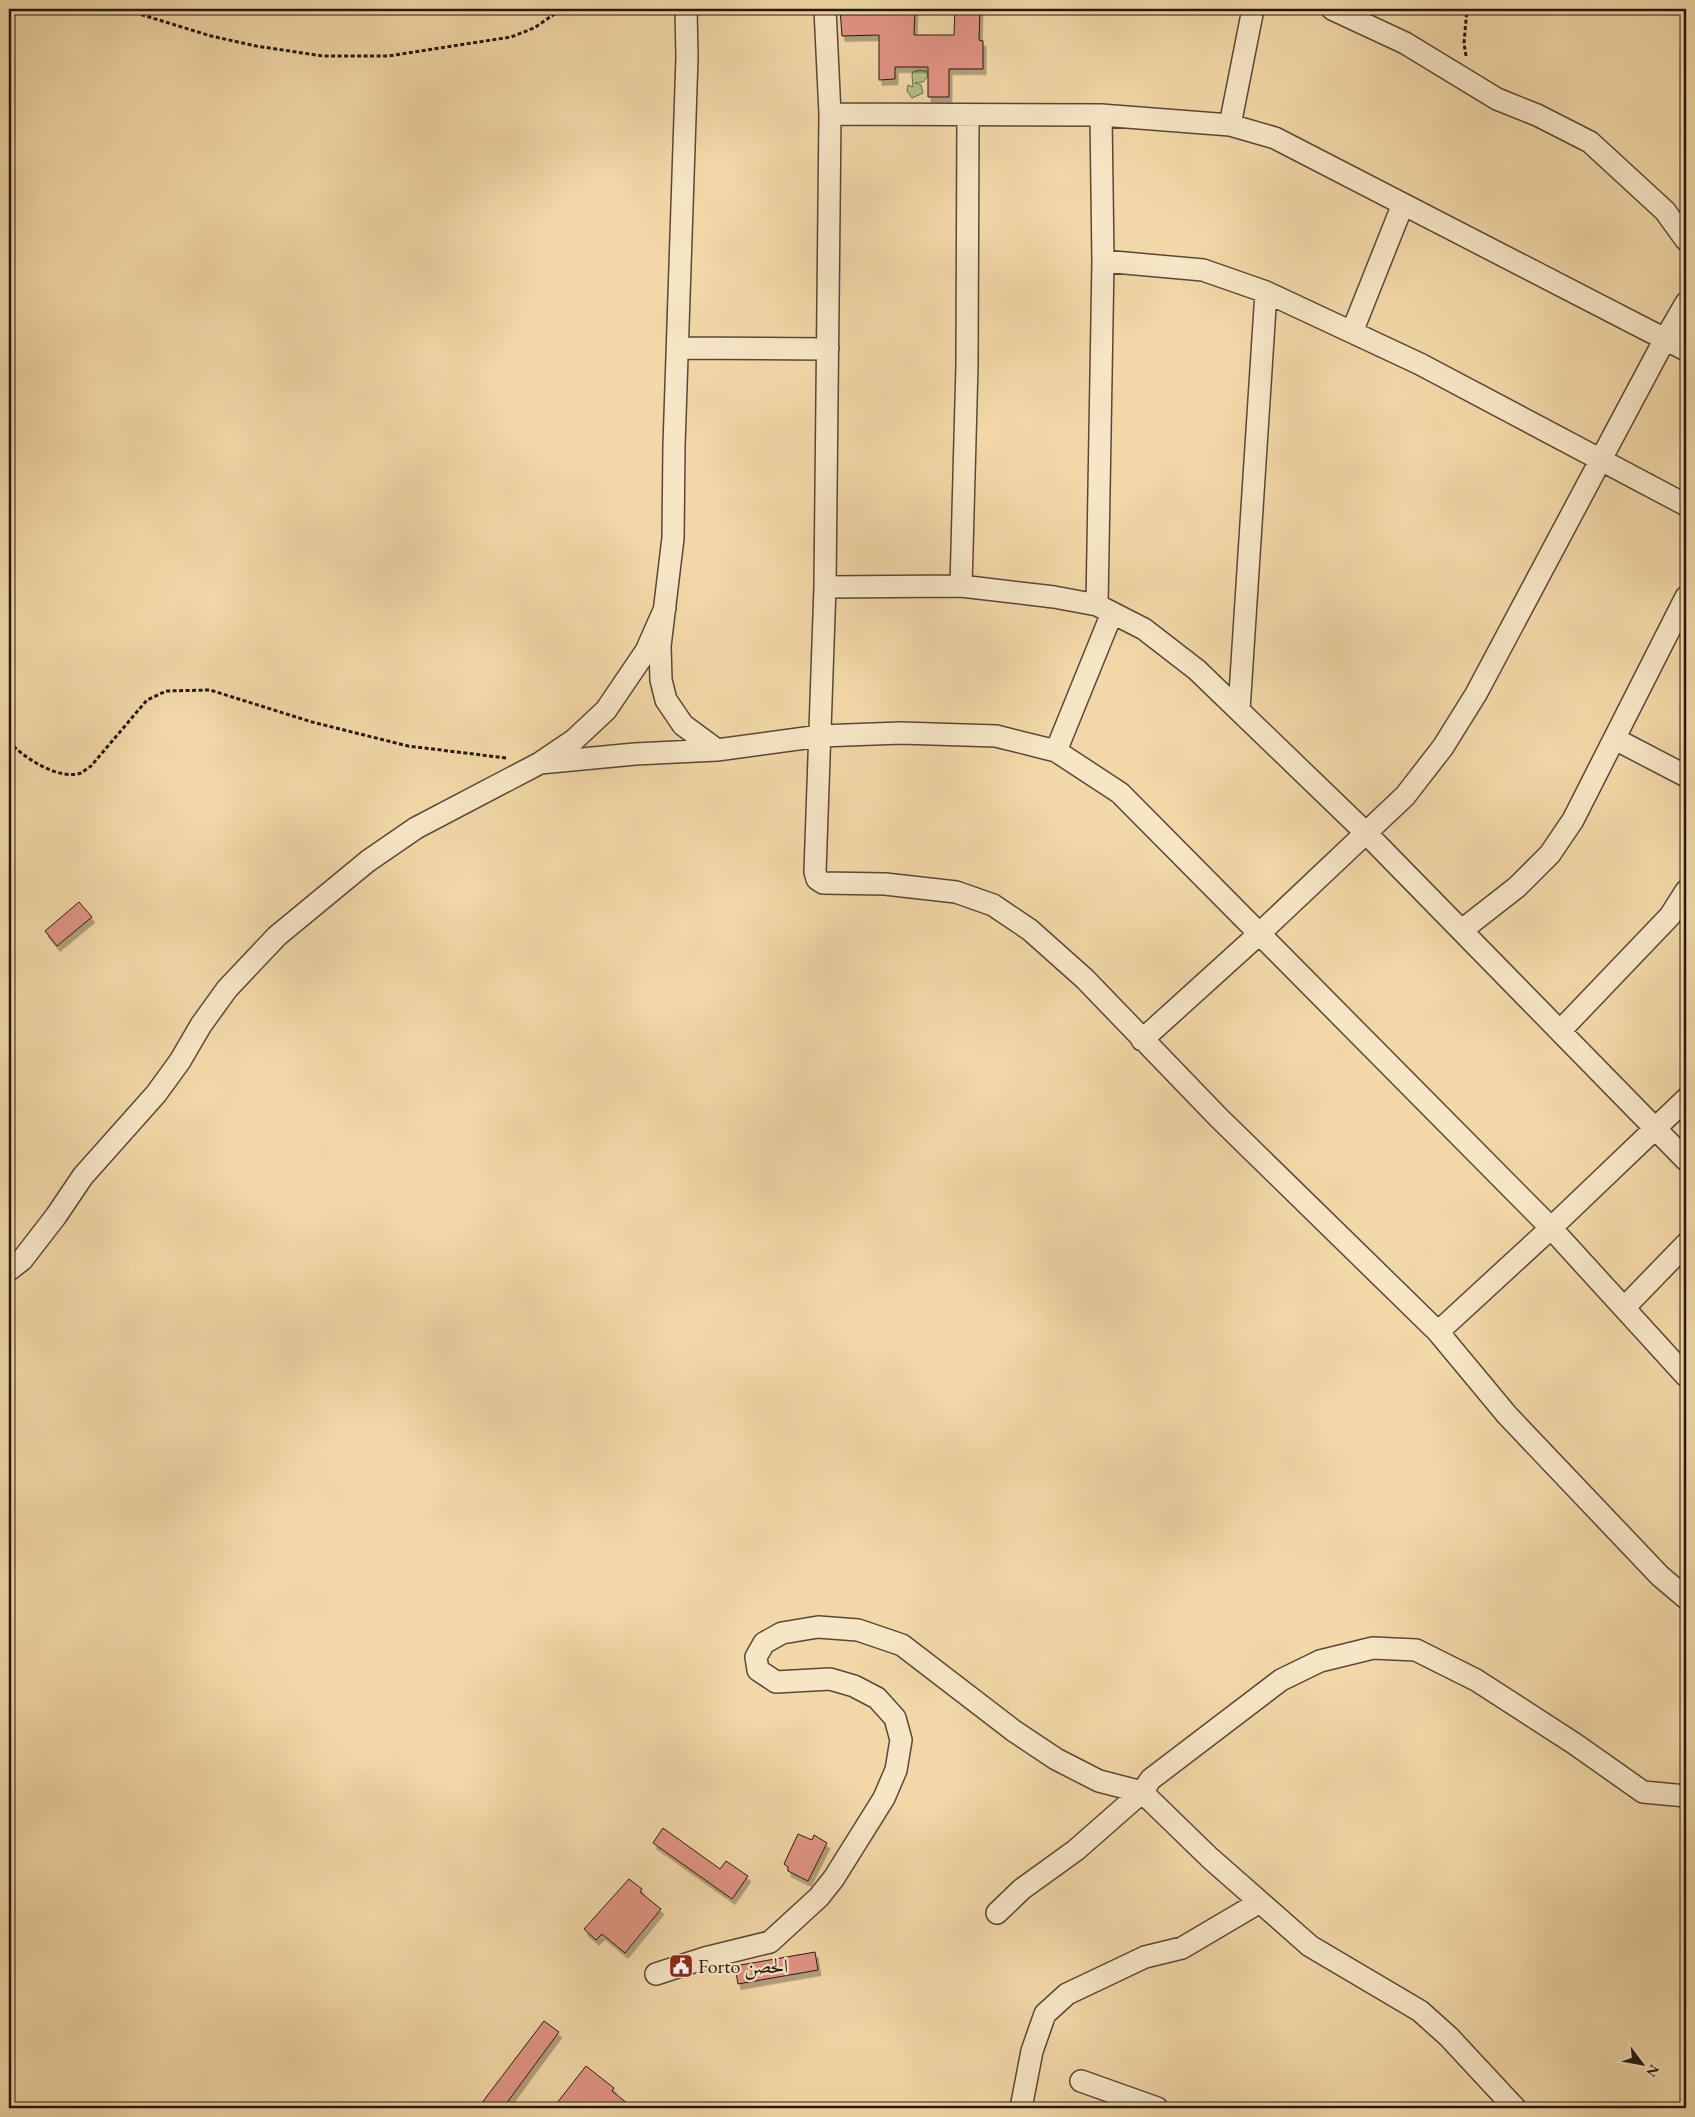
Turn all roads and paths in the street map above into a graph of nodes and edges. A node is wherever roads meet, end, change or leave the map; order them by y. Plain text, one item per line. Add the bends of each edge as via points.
1 (54, 9) edge
2 (116, 9) edge
3 (562, 9) edge
4 (686, 9) edge
5 (825, 9) edge
6 (1253, 9) edge
7 (1332, 9) edge
8 (1467, 9) edge
9 (9, 13) edge
10 (1470, 82) junction
11 (830, 114) junction
12 (968, 115) junction
13 (1101, 115) junction
14 (1230, 125) junction
15 (1403, 204) junction
16 (1686, 240) edge
17 (1103, 261) junction
18 (1266, 292) junction
19 (1686, 303) edge
20 (1352, 332) junction
21 (1665, 339) junction
22 (678, 348) junction
23 (828, 349) junction
24 (1686, 350) edge
25 (1602, 459) junction
26 (1686, 505) edge
27 (960, 586) junction
28 (825, 587) junction
29 (1686, 597) edge
30 (664, 608) junction
31 (1104, 609) junction
32 (1239, 710) junction
33 (820, 736) junction
34 (1615, 738) junction
35 (9, 742) edge
36 (717, 750) junction
37 (1056, 751) junction
38 (540, 763) junction
39 (1686, 776) edge
40 (1366, 832) junction
41 (1686, 891) edge
42 (1462, 930) junction
43 (1259, 934) junction
44 (1561, 1030) junction
45 (1142, 1040) junction
46 (1686, 1099) edge
47 (1656, 1128) junction
48 (1686, 1160) edge
49 (1551, 1228) junction
50 (1686, 1244) edge
51 (9, 1270) edge
52 (1624, 1308) junction
53 (1438, 1332) junction
54 (1686, 1376) edge
55 (1686, 1598) edge
56 (1142, 1792) junction
57 (1686, 1796) edge
58 (1260, 1902) junction
59 (997, 1913) dead end
60 (656, 1974) dead end
61 (1081, 2081) dead end
62 (1021, 2108) edge
63 (1157, 2108) edge
64 (1515, 2108) edge

1 - 9 path
2 - 3 path via 211,36 323,56 378,56 511,37 534,28
4 - 22 street
5 - 11 street
6 - 14 street
7 - 10 street via 1405,43
8 - 10 path via 1464,43
10 - 16 street via 1497,99 1538,115 1590,142 1665,211
11 - 12 street
11 - 23 street
12 - 13 street
12 - 27 street via 967,365
13 - 14 street
13 - 17 street
14 - 15 street via 1275,138
15 - 20 street
15 - 21 street
17 - 18 street via 1203,270
17 - 31 street
18 - 20 street
18 - 32 street
19 - 21 street
20 - 25 street
21 - 24 street
21 - 25 street
22 - 23 street
22 - 30 street via 673,538
23 - 28 street
25 - 26 street
25 - 40 street via 1476,694 1443,747 1405,796
27 - 28 street
27 - 31 street via 1054,596
28 - 33 street
29 - 34 street
30 - 36 street via 660,646 661,680 666,700 683,724
30 - 38 street via 646,651 606,710 574,740
31 - 32 street via 1144,629 1197,670
31 - 37 street
32 - 40 street
33 - 36 street
33 - 37 street via 901,732 996,736
33 - 45 street via 817,879 823,883 885,884 956,892 993,905 1030,930 1085,979
34 - 39 street
34 - 42 street via 1573,820 1550,854 1517,887
35 - 38 path via 20,753 49,770 80,773 91,766 147,700 166,691 210,690 312,722 408,746
36 - 38 street
37 - 43 street via 1120,793
38 - 51 street via 416,828 368,861 277,936 227,990 156,1094 83,1176 22,1260
40 - 42 street
40 - 43 street
41 - 44 street via 1670,916
42 - 44 street
43 - 45 street
43 - 49 street
44 - 47 street
45 - 53 street
46 - 47 street
47 - 48 street
47 - 49 street
49 - 52 street
49 - 53 street
50 - 52 street
52 - 54 street
53 - 55 street via 1507,1415 1660,1576
56 - 57 street via 1150,1778 1281,1680 1320,1662 1373,1648 1416,1650 1476,1680 1643,1792
56 - 58 street
56 - 59 street
56 - 60 street via 1099,1781 1056,1759 902,1646 858,1630 818,1627 782,1633 764,1643 756,1657 758,1670 776,1682 830,1679 854,1686 877,1698 895,1718 901,1740 896,1770 884,1798 834,1878 819,1897 770,1942
58 - 62 street via 1182,1948 1145,1957 1067,1994 1045,2014 1032,2051
58 - 64 street via 1310,1946 1420,2011 1449,2037
61 - 63 street

